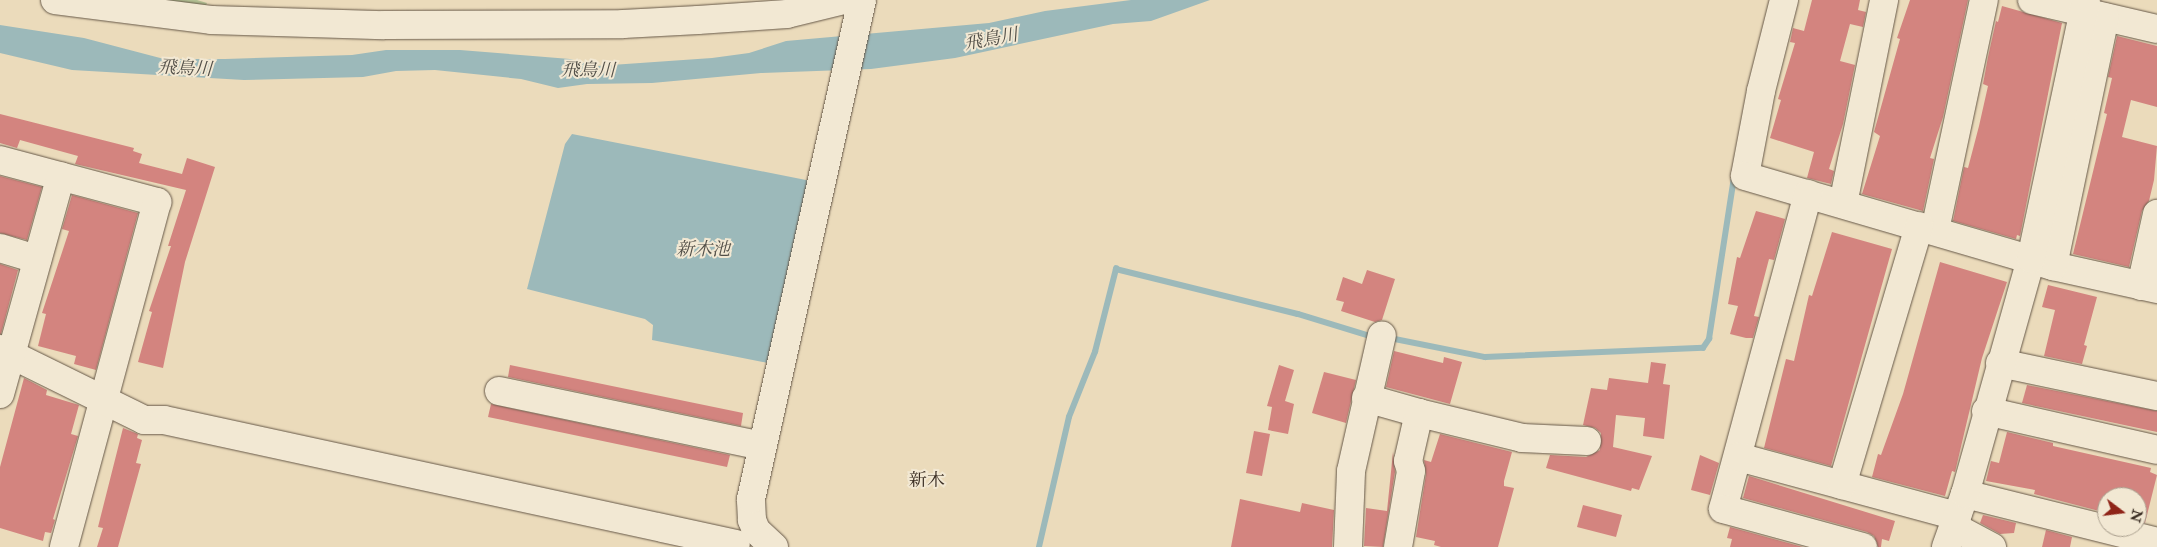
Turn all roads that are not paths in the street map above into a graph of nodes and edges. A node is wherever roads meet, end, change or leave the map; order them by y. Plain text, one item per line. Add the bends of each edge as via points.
1 (55, 0) edge
2 (1784, 0) edge
3 (1884, 0) edge
4 (1984, 0) edge
5 (2032, 0) edge
6 (856, 2) edge
7 (2092, 9) edge
8 (569, 12) edge
9 (2157, 29) edge
10 (0, 160) edge
11 (61, 176) junction
12 (1808, 194) junction
13 (1843, 204) junction
14 (2157, 214) edge
15 (1927, 228) junction
16 (0, 248) edge
17 (37, 258) junction
18 (2042, 262) junction
19 (2149, 288) edge
20 (1382, 335) dead end
21 (6, 350) edge
22 (2000, 363) junction
23 (499, 391) dead end
24 (0, 394) edge
25 (2157, 396) edge
26 (1366, 398) junction
27 (104, 400) junction
28 (1986, 411) junction
29 (1419, 412) junction
30 (1587, 441) dead end
31 (762, 446) junction
32 (2157, 450) edge
33 (1738, 457) junction
34 (1842, 485) junction
35 (1956, 521) edge
36 (751, 542) edge
37 (2157, 542) edge
38 (64, 547) edge
39 (1348, 547) edge
40 (1398, 547) edge
41 (1863, 547) edge
42 (1992, 547) edge

1 - 8 street via 211,20 286,24
2 - 12 street via 1760,91 1745,176
3 - 13 street
4 - 15 street
5 - 7 street
6 - 8 street via 787,14 623,24
6 - 31 street via 842,96
7 - 9 street
7 - 18 street
10 - 11 street
11 - 17 street
11 - 27 street via 157,202
12 - 13 street
12 - 33 street
13 - 15 street
14 - 19 street
15 - 18 street
15 - 34 street
16 - 17 street
17 - 21 street
18 - 19 street
18 - 22 street
20 - 26 street
21 - 24 street
21 - 27 street
22 - 25 street
22 - 28 street
23 - 31 street
26 - 29 street
26 - 39 street via 1351,470
27 - 36 street via 144,420 164,420
27 - 38 street
28 - 32 street
28 - 35 street
29 - 30 street via 1522,438
29 - 40 street via 1408,460 1411,471
31 - 36 street via 750,510
33 - 34 street
33 - 41 street via 1724,509
34 - 35 street
35 - 37 street
35 - 42 street

